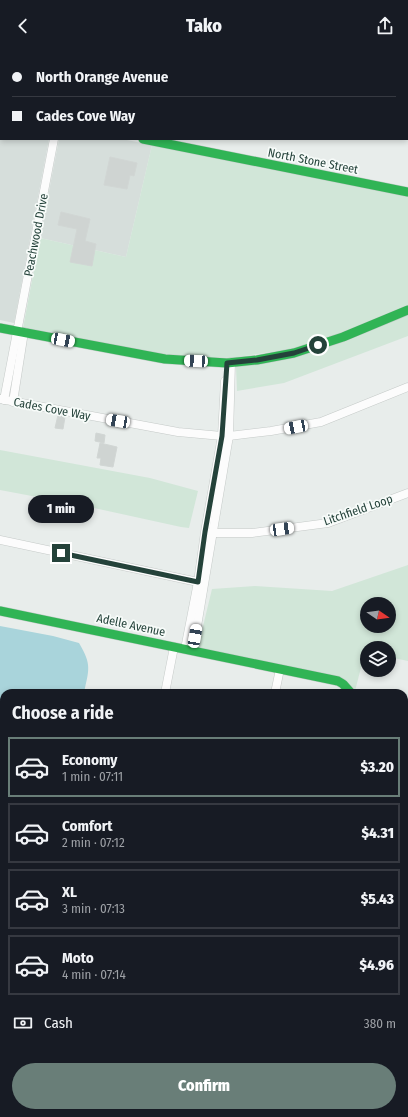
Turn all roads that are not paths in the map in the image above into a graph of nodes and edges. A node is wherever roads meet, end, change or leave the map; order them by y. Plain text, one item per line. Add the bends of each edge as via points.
1 (54, 140) edge
2 (148, 140) edge
3 (408, 192) edge
4 (408, 310) edge
5 (0, 328) edge
6 (21, 332) junction
7 (229, 363) junction
8 (408, 387) edge
9 (2, 399) edge
10 (13, 402) junction
11 (225, 436) junction
12 (408, 493) edge
13 (209, 533) junction
14 (0, 540) edge
15 (198, 582) junction
16 (0, 611) edge
17 (174, 647) junction
18 (189, 650) junction
19 (280, 669) junction
20 (166, 689) edge
21 (276, 689) edge
22 (348, 689) edge

1 - 6 street, Peachwood Drive
2 - 3 street, North Stone Street
4 - 7 street via 343,337 294,353
5 - 6 street
6 - 7 street via 165,359
6 - 9 street
6 - 10 street
7 - 11 street
8 - 11 street via 321,422
9 - 10 street, Cades Cove Way
10 - 11 street, Cades Cove Way via 178,432
11 - 13 street
12 - 13 street, Litchfield Loop via 328,523 252,533
13 - 15 street
13 - 18 street
14 - 15 street
15 - 18 street
16 - 17 street, Adelle Avenue
17 - 18 street, Adelle Avenue
17 - 20 street
18 - 19 street, Adelle Avenue
19 - 21 street
19 - 22 street, Adelle Avenue via 338,681

